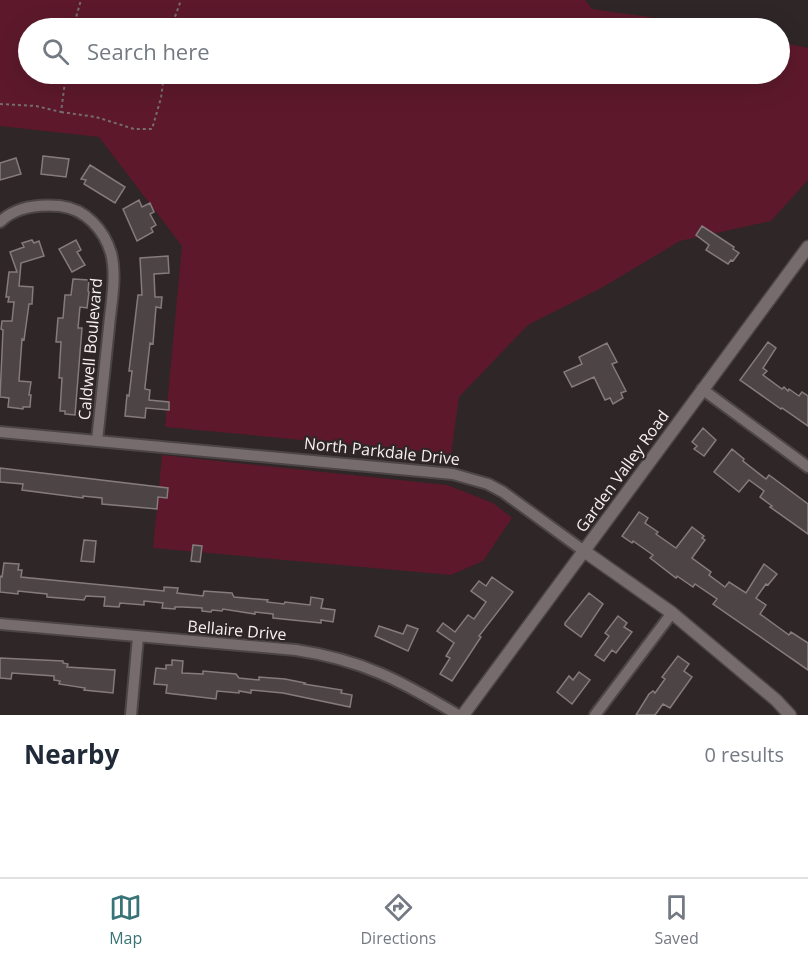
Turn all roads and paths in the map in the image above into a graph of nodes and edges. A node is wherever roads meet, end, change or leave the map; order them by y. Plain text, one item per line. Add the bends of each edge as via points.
1 (81, 0) edge
2 (181, 0) edge
3 (76, 18) edge
4 (175, 18) edge
5 (65, 84) edge
6 (163, 84) edge
7 (0, 104) edge
8 (61, 112) junction
9 (0, 222) edge
10 (808, 247) edge
11 (702, 388) junction
12 (0, 432) edge
13 (96, 441) junction
14 (808, 466) edge
15 (584, 551) junction
16 (672, 613) junction
17 (0, 624) edge
18 (138, 637) junction
19 (131, 715) edge
20 (460, 715) edge
21 (594, 715) edge
22 (790, 715) edge

1 - 3 path
2 - 4 path
5 - 8 path
6 - 8 path via 152,129 134,129 96,117
7 - 8 path
9 - 13 street, Caldwell Boulevard via 13,212 34,206 70,208 90,219 105,241 113,266 112,294
10 - 11 street, Garden Valley Road
11 - 14 street
11 - 15 street, Garden Valley Road
12 - 13 street, North Parkdale Drive
13 - 15 street, North Parkdale Drive via 474,478 517,501
15 - 16 street, North Parkdale Drive
15 - 20 street, Garden Valley Road
16 - 21 street
16 - 22 street, North Parkdale Drive
17 - 18 street, Bellaire Drive
18 - 19 street
18 - 20 street, Bellaire Drive via 330,656 379,671

